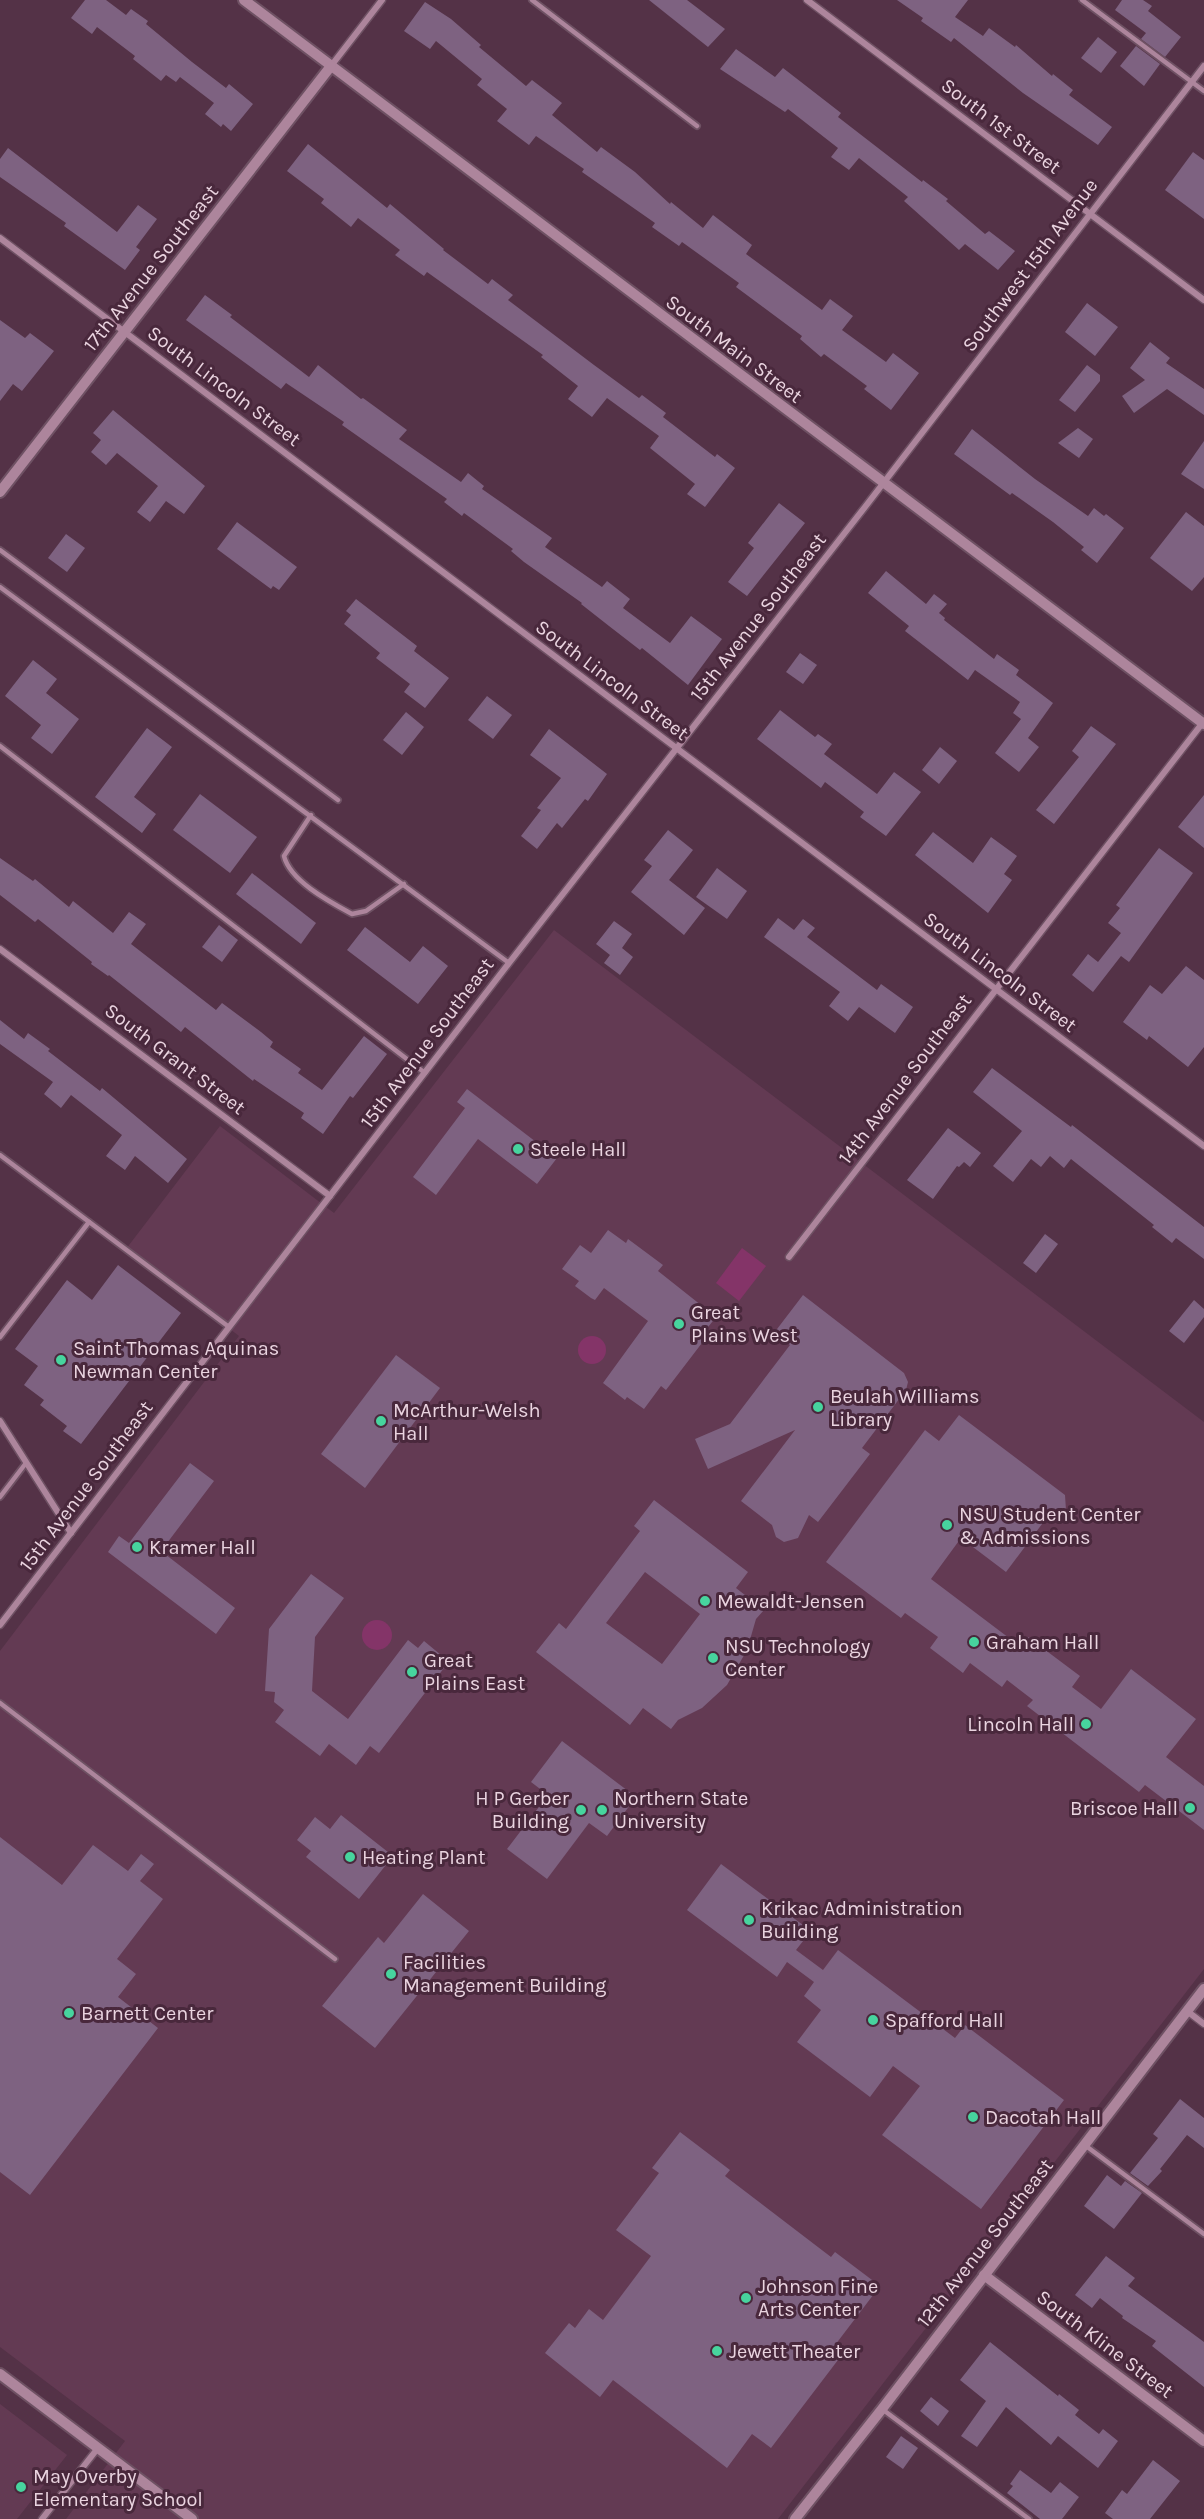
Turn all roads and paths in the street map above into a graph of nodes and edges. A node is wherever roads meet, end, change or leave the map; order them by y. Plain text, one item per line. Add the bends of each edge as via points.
1 (244, 0) edge
2 (382, 0) edge
3 (532, 0) edge
4 (807, 0) edge
5 (1082, 0) edge
6 (331, 66) junction
7 (1204, 66) edge
8 (1192, 82) junction
9 (1204, 91) edge
10 (697, 126) dead end
11 (1090, 214) junction
12 (0, 238) edge
13 (1204, 300) edge
14 (125, 332) junction
15 (883, 484) junction
16 (0, 492) edge
17 (0, 550) edge
18 (0, 587) edge
19 (1203, 722) edge
20 (0, 746) edge
21 (676, 749) junction
22 (338, 800) dead end
23 (311, 815) junction
24 (404, 884) junction
25 (0, 949) edge
26 (509, 963) junction
27 (995, 989) junction
28 (424, 1073) junction
29 (1204, 1146) edge
30 (0, 1155) edge
31 (330, 1196) junction
32 (89, 1222) junction
33 (789, 1257) dead end
34 (229, 1327) junction
35 (0, 1337) edge
36 (0, 1421) edge
37 (26, 1463) junction
38 (0, 1497) edge
39 (71, 1533) junction
40 (0, 1625) edge
41 (0, 1703) edge
42 (335, 1959) dead end
43 (1204, 1989) edge
44 (1187, 2011) junction
45 (1204, 2024) edge
46 (1084, 2144) junction
47 (1204, 2234) edge
48 (984, 2275) junction
49 (0, 2373) edge
50 (882, 2409) junction
51 (1204, 2441) edge
52 (98, 2448) junction
53 (42, 2519) edge
54 (192, 2519) edge
55 (795, 2519) edge
56 (1029, 2519) edge

1 - 6 street, South Main Street
2 - 6 street
3 - 10 lane
4 - 11 street, South 1st Street
5 - 8 lane
6 - 14 street, 17th Avenue Southeast
6 - 15 street, South Main Street
7 - 8 street, Southwest 15th Avenue
8 - 9 lane
8 - 11 street, Southwest 15th Avenue
11 - 13 street, South 1st Street
11 - 15 street, Southwest 15th Avenue
12 - 14 street, South Lincoln Street
14 - 16 street, 17th Avenue Southeast
14 - 21 street, South Lincoln Street
15 - 19 street, South Main Street
15 - 21 street, 15th Avenue Southeast
17 - 22 lane
18 - 23 lane
19 - 27 street, 14th Avenue Southeast
20 - 28 lane
21 - 26 street, 15th Avenue Southeast
21 - 27 street, South Lincoln Street
23 - 24 lane
23 - 24 lane via 284,856 287,868 325,899 352,914 366,911
24 - 26 lane
25 - 31 street, South Grant Street
26 - 28 street, 15th Avenue Southeast
27 - 29 street, South Lincoln Street
27 - 33 street, 14th Avenue Southeast
28 - 31 street, 15th Avenue Southeast
30 - 32 lane
31 - 34 street, 15th Avenue Southeast
32 - 34 lane
32 - 35 lane
34 - 39 street, 15th Avenue Southeast
36 - 37 street
37 - 38 lane
37 - 39 street
39 - 40 street, 15th Avenue Southeast
41 - 42 lane
43 - 44 street, 12th Avenue Southeast
44 - 45 street
44 - 46 street, 12th Avenue Southeast
46 - 47 lane
46 - 48 street, 12th Avenue Southeast
48 - 50 street, 12th Avenue Southeast
48 - 51 street, South Kline Street
49 - 52 street
50 - 55 street, 12th Avenue Southeast
50 - 56 lane
52 - 53 street
52 - 54 street

